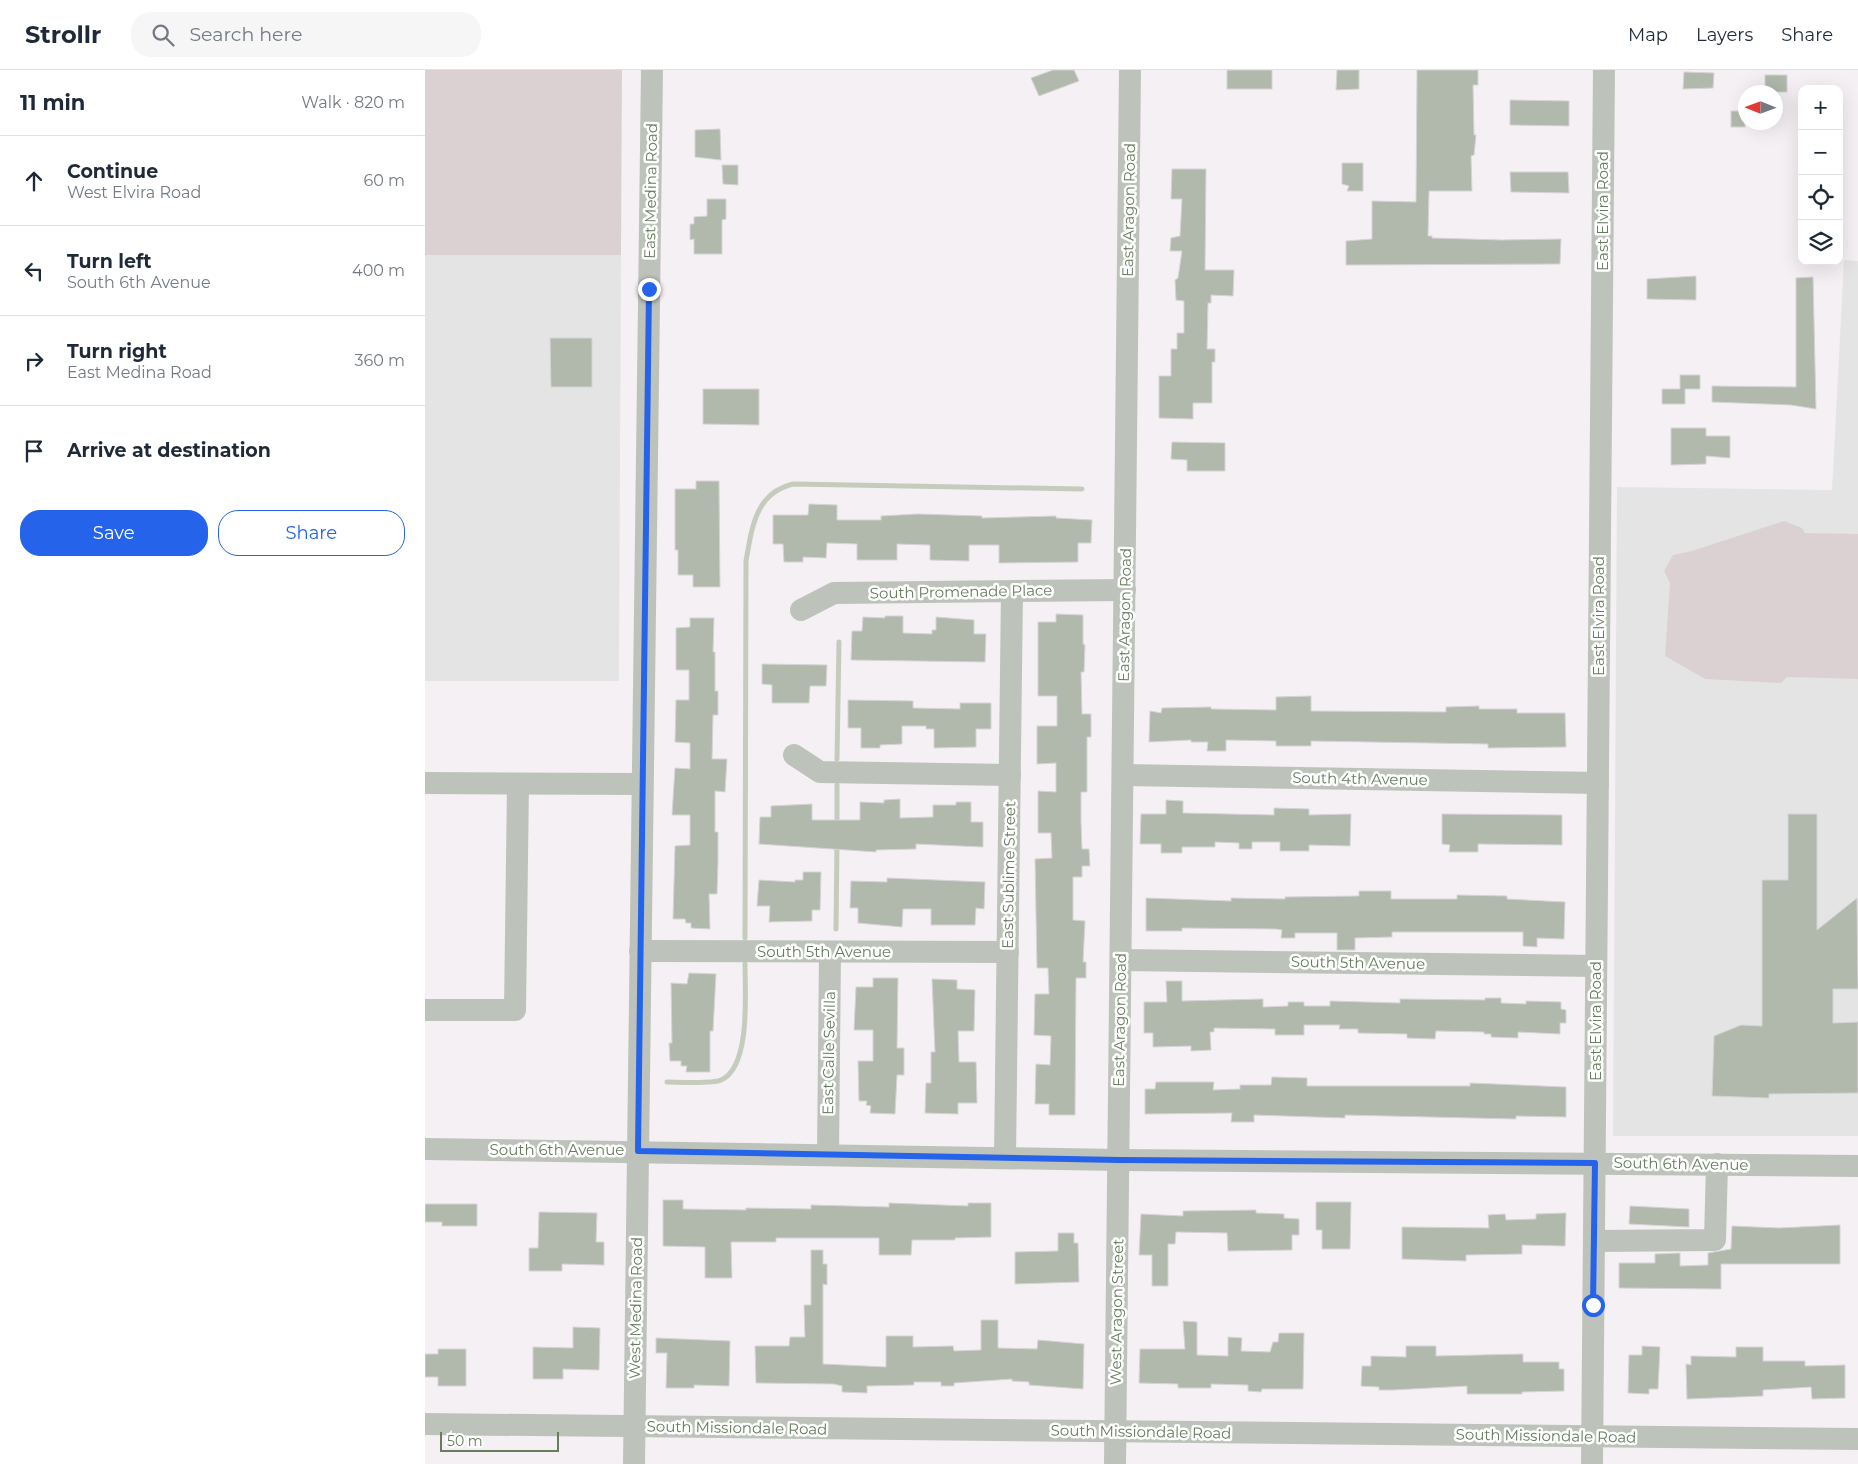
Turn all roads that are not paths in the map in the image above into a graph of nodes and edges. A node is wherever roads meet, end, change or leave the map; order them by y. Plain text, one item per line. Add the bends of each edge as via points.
1 (652, 70) edge
2 (1130, 70) edge
3 (1604, 70) edge
4 (1125, 590) junction
5 (1012, 591) junction
6 (801, 610) dead end
7 (794, 756) dead end
8 (1010, 775) junction
9 (1123, 775) junction
10 (425, 783) edge
11 (518, 784) junction
12 (642, 784) junction
13 (1598, 784) junction
14 (640, 951) junction
15 (830, 952) junction
16 (1008, 952) junction
17 (1121, 960) junction
18 (1596, 966) junction
19 (425, 1010) edge
20 (425, 1149) edge
21 (638, 1151) junction
22 (828, 1154) junction
23 (1005, 1158) junction
24 (1119, 1160) junction
25 (1595, 1163) junction
26 (1717, 1164) junction
27 (1858, 1166) edge
28 (1594, 1241) junction
29 (425, 1424) edge
30 (634, 1426) junction
31 (1115, 1432) junction
32 (1592, 1436) junction
33 (1858, 1439) edge
34 (634, 1464) edge
35 (1115, 1464) edge
36 (1592, 1464) edge

1 - 12 street, East Medina Road
2 - 4 street, East Aragon Road
3 - 13 street, East Elvira Road
4 - 5 street, South Promenade Place
4 - 9 street, East Aragon Road
5 - 6 street, South Promenade Place via 834,593
5 - 8 street, East Sublime Street
7 - 8 street via 820,772
8 - 16 street, East Sublime Street
9 - 13 street, South 4th Avenue
9 - 17 street, East Aragon Road
10 - 11 street
11 - 12 street
11 - 19 street via 515,1010
12 - 14 street, East Medina Road
13 - 18 street, East Elvira Road
14 - 15 street, South 5th Avenue
14 - 21 street, East Medina Road
15 - 16 street, South 5th Avenue
15 - 22 street, East Calle Sevilla
16 - 23 street, East Sublime Street
17 - 18 street, South 5th Avenue
17 - 24 street, East Aragon Road
18 - 25 street, East Elvira Road
20 - 21 street, South 6th Avenue
21 - 22 street, South 6th Avenue
21 - 30 street, West Medina Road
22 - 23 street, South 6th Avenue
23 - 24 street, South 6th Avenue
24 - 25 street, South 6th Avenue
24 - 31 street, West Aragon Street
25 - 26 street, South 6th Avenue
25 - 28 street, East Elvira Road
26 - 27 street, South 6th Avenue
26 - 28 street via 1715,1240
28 - 32 street, East Elvira Road
29 - 30 street, South Missiondale Road
30 - 31 street, South Missiondale Road
30 - 34 street, West Medina Road
31 - 32 street, South Missiondale Road
31 - 35 street, West Aragon Street
32 - 33 street, South Missiondale Road
32 - 36 street, East Elvira Road

